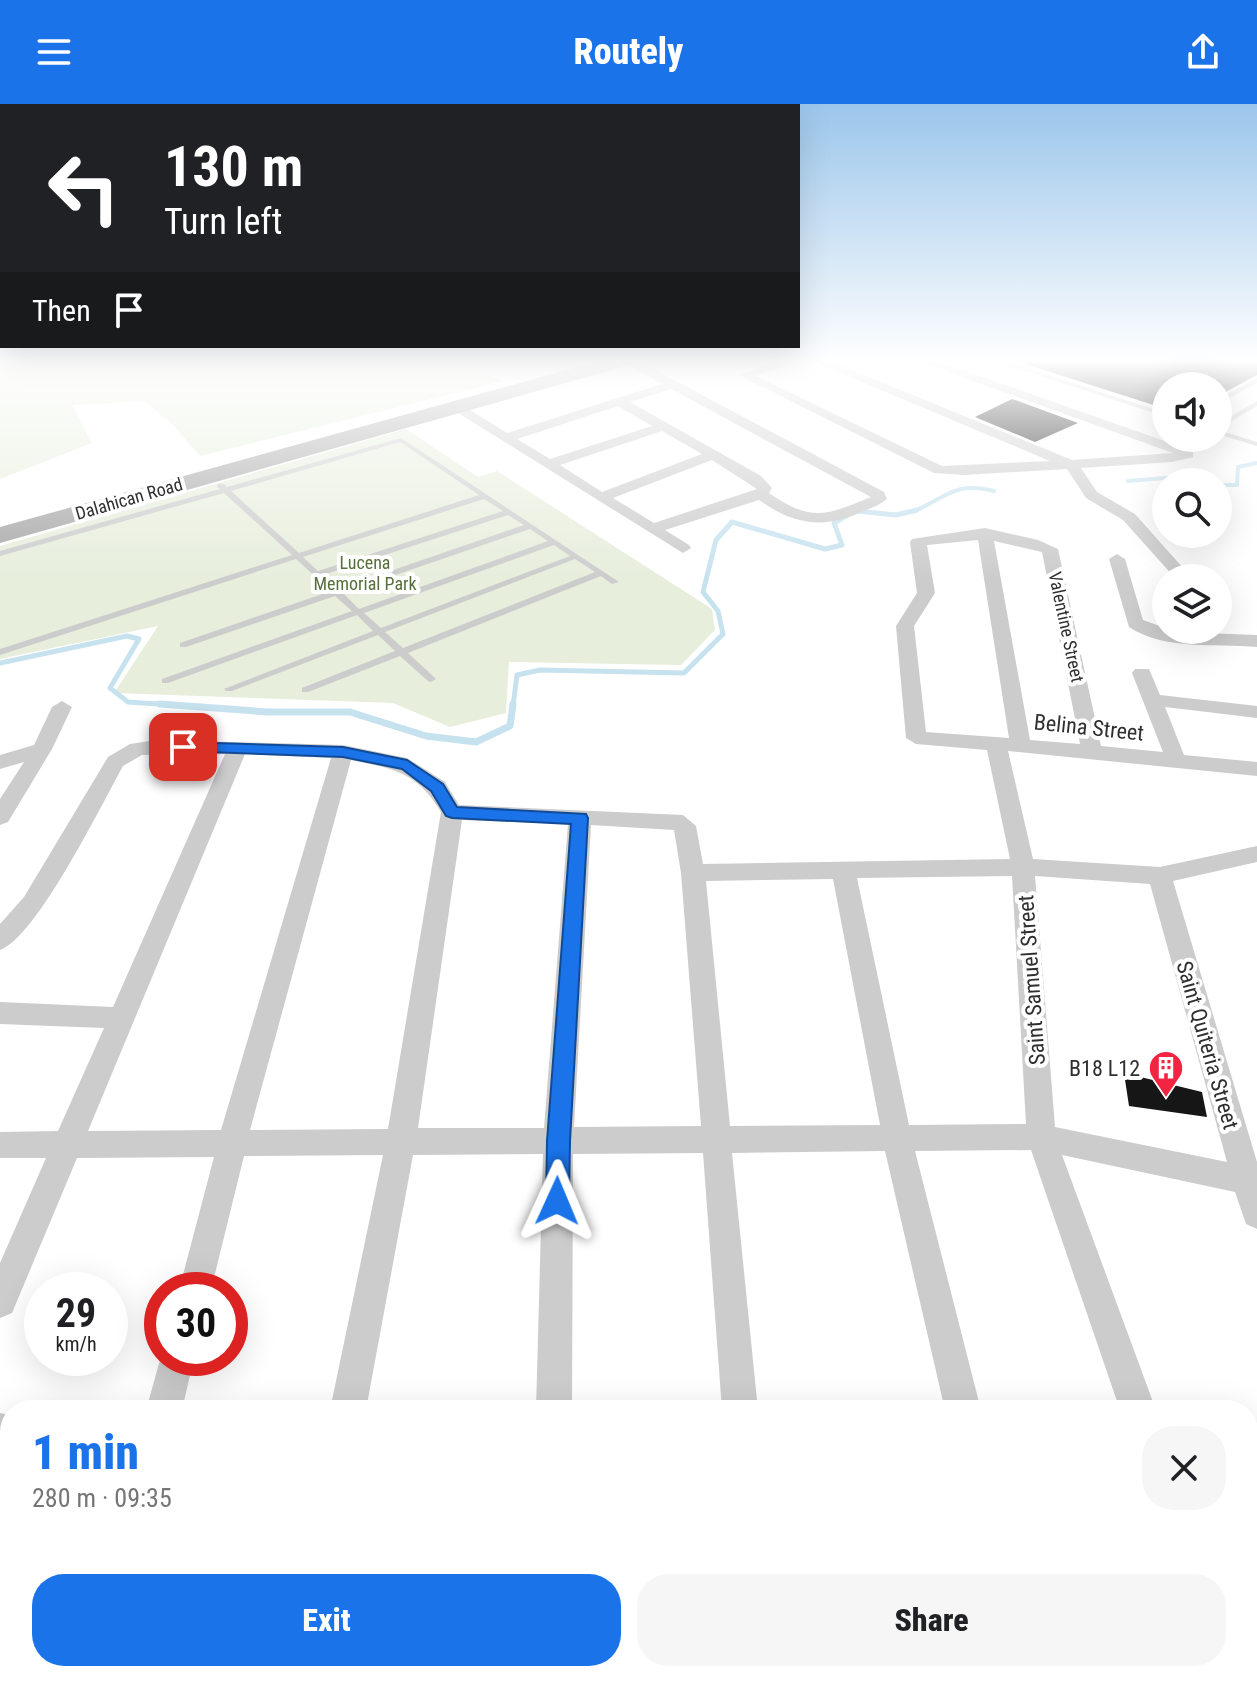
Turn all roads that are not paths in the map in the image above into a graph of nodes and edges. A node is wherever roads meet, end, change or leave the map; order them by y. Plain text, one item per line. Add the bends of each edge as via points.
1 (378, 433) edge
2 (498, 433) edge
3 (523, 433) edge
4 (645, 433) edge
5 (672, 433) edge
6 (765, 433) edge
7 (863, 433) edge
8 (993, 433) edge
9 (1127, 433) edge
10 (1232, 434) edge
11 (507, 438) junction
12 (1257, 444) edge
13 (712, 455) junction
14 (549, 464) junction
15 (1072, 465) junction
16 (217, 483) junction
17 (761, 494) junction
18 (485, 496) junction
19 (602, 497) junction
20 (509, 512) junction
21 (530, 526) junction
22 (653, 529) junction
23 (985, 533) junction
24 (0, 535) edge
25 (554, 542) junction
26 (683, 548) dead end
27 (0, 554) edge
28 (576, 556) junction
29 (299, 558) junction
30 (1117, 559) dead end
31 (1171, 564) edge
32 (601, 573) junction
33 (317, 574) junction
34 (615, 582) dead end
35 (337, 592) junction
36 (358, 612) junction
37 (380, 631) junction
38 (1232, 634) edge
39 (1236, 639) junction
40 (1257, 641) edge
41 (183, 645) dead end
42 (0, 652) edge
43 (402, 652) junction
44 (1142, 673) dead end
45 (431, 679) dead end
46 (165, 681) dead end
47 (229, 689) dead end
48 (305, 690) dead end
49 (1152, 700) junction
50 (62, 707) dead end
51 (1257, 712) edge
52 (996, 743) junction
53 (1020, 744) junction
54 (238, 747) junction
55 (42, 749) junction
56 (343, 752) junction
57 (1092, 752) junction
58 (1176, 760) junction
59 (0, 762) edge
60 (1257, 769) edge
61 (2, 811) edge
62 (452, 812) junction
63 (580, 818) junction
64 (1255, 859) edge
65 (1023, 867) junction
66 (843, 870) junction
67 (693, 873) junction
68 (1160, 876) junction
69 (0, 940) edge
70 (0, 1013) edge
71 (123, 1018) junction
72 (1041, 1137) junction
73 (897, 1138) junction
74 (716, 1140) junction
75 (558, 1141) junction
76 (401, 1142) junction
77 (232, 1143) junction
78 (0, 1145) edge
79 (69, 1145) junction
80 (1252, 1181) edge
81 (1257, 1214) edge
82 (200, 1272) edge
83 (0, 1301) edge
84 (172, 1376) edge
85 (166, 1400) edge
86 (350, 1400) edge
87 (554, 1400) edge
88 (739, 1400) edge
89 (961, 1400) edge
90 (1134, 1400) edge

1 - 16 main road, Dalahican Road
2 - 11 street
3 - 11 street
4 - 14 street
5 - 13 street
6 - 17 street via 874,490 879,499 812,519
7 - 15 street via 939,470
8 - 15 street
9 - 15 street via 1188,454
10 - 12 lane
11 - 14 street
13 - 17 street via 756,479 765,488
13 - 19 street
14 - 19 street
15 - 31 street via 1091,495 1129,517
16 - 18 lane via 401,440
16 - 24 main road, Dalahican Road
16 - 27 lane
16 - 29 lane
17 - 22 street
18 - 20 lane
18 - 29 lane
19 - 22 street
20 - 21 lane
20 - 33 lane
21 - 25 lane
21 - 35 lane
22 - 26 street
23 - 52 street, Belina Street via 918,542 926,593 905,626 916,738
23 - 53 street
23 - 57 street, Valentine Street via 1050,549
25 - 28 lane
25 - 36 lane
28 - 32 lane
28 - 37 lane
29 - 33 lane
29 - 42 lane
30 - 39 street via 1135,623 1142,629 1162,636
32 - 34 lane
32 - 43 lane
33 - 35 lane
35 - 36 lane
35 - 41 lane
36 - 37 lane
36 - 46 lane
37 - 43 lane
37 - 47 lane
38 - 39 street
39 - 40 street
43 - 45 lane
43 - 48 lane
44 - 49 street
49 - 51 street
49 - 58 street
50 - 55 street
52 - 53 street, Belina Street
52 - 65 street
53 - 57 street, Belina Street
54 - 56 street
54 - 69 street via 137,749 115,762 33,903
54 - 71 street
55 - 59 street
55 - 61 street
56 - 62 street via 407,765 437,787
56 - 77 street
57 - 58 street, Belina Street
58 - 60 street, Belina Street
62 - 63 street
62 - 76 street
63 - 67 street via 675,820 685,826
63 - 75 street
64 - 68 street, Saint Samuel Street
65 - 66 street
65 - 68 street, Saint Samuel Street
65 - 72 street, Saint Samuel Street
66 - 67 street
66 - 73 street
67 - 74 street
68 - 80 street, Saint Quiteria Street
70 - 71 street
71 - 79 street
72 - 73 street
72 - 80 street
72 - 90 street, Saint Samuel Street
73 - 74 street
73 - 89 street
74 - 75 street
74 - 88 street
75 - 76 street
75 - 87 street
76 - 77 street
76 - 86 street
77 - 79 street
77 - 82 street
78 - 79 street
79 - 83 street
80 - 81 street, Saint Quiteria Street
84 - 85 street

